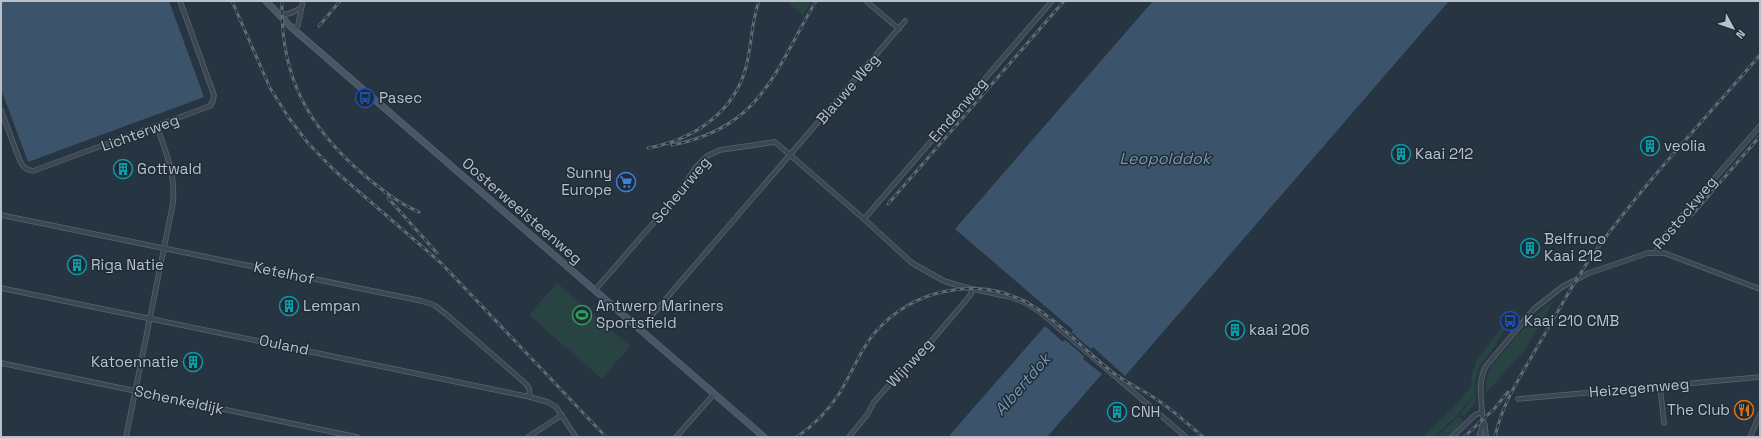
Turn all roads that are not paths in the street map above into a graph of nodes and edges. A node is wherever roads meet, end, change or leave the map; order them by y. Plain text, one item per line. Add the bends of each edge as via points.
1 (180, 1) edge
2 (266, 1) edge
3 (303, 1) edge
4 (866, 1) edge
5 (1052, 1) edge
6 (301, 8) junction
7 (279, 16) junction
8 (905, 21) dead end
9 (899, 29) junction
10 (295, 30) junction
11 (1, 110) edge
12 (157, 126) junction
13 (1760, 126) edge
14 (790, 155) junction
15 (1, 215) edge
16 (864, 219) junction
17 (164, 249) junction
18 (1656, 252) junction
19 (1, 288) edge
20 (972, 289) junction
21 (1760, 289) edge
22 (595, 290) junction
23 (150, 318) junction
24 (640, 329) junction
25 (1, 363) edge
26 (1760, 377) edge
27 (1660, 386) junction
28 (135, 391) junction
29 (714, 394) junction
30 (530, 397) junction
31 (1518, 399) dead end
32 (1482, 412) junction
33 (1760, 414) edge
34 (562, 415) junction
35 (1483, 422) junction
36 (1664, 423) dead end
37 (126, 437) edge
38 (357, 437) edge
39 (528, 437) edge
40 (576, 437) edge
41 (676, 437) edge
42 (764, 437) edge
43 (849, 437) edge
44 (1186, 437) edge
45 (1452, 437) edge
46 (1479, 437) edge
47 (1486, 437) edge
48 (1750, 437) edge

1 - 12 street, Lichterweg via 214,95 213,101 203,110
2 - 7 main road, Oosterweelsteenweg
3 - 6 street
4 - 9 street
5 - 16 street, Emdenweg
6 - 7 street
6 - 10 street
7 - 10 main road, Oosterweelsteenweg
8 - 9 street, Blauwe Weg
9 - 14 street, Blauwe Weg
10 - 22 main road, Oosterweelsteenweg
11 - 12 street, Lichterweg via 20,161 28,170 34,171
12 - 17 street via 174,177 175,189
13 - 18 street, Rostockweg via 1661,240
14 - 16 street, Scheurweg
14 - 22 street, Scheurweg via 775,142 720,150 707,156
14 - 24 street, Blauwe Weg
15 - 17 street, Ketelhof
16 - 20 street, Scheurweg via 912,263 944,281
17 - 23 street
17 - 30 street, Ketelhof via 434,305 525,383 530,388
18 - 21 street
18 - 32 street, Rostockweg via 1640,255 1584,275 1562,287 1534,309 1484,370 1481,384
19 - 23 street, Ouland
20 - 43 street, Wijnweg via 964,304 874,402
20 - 44 street, Scheurweg via 997,293 1024,302 1040,312
22 - 24 main road, Oosterweelsteenweg
23 - 28 street
23 - 30 street, Ouland
24 - 29 main road, Oosterweelsteenweg
25 - 28 street, Schenkeldijk
26 - 27 street, Heizegemweg
27 - 31 street, Heizegemweg
27 - 36 street
28 - 37 street
28 - 38 street, Schenkeldijk
29 - 41 street
29 - 42 main road, Oosterweelsteenweg
30 - 34 street, Ouland via 548,402
32 - 35 street, Rostockweg
32 - 45 street
33 - 48 street
34 - 39 street
34 - 40 street
35 - 46 street
35 - 47 street, Rostockweg

